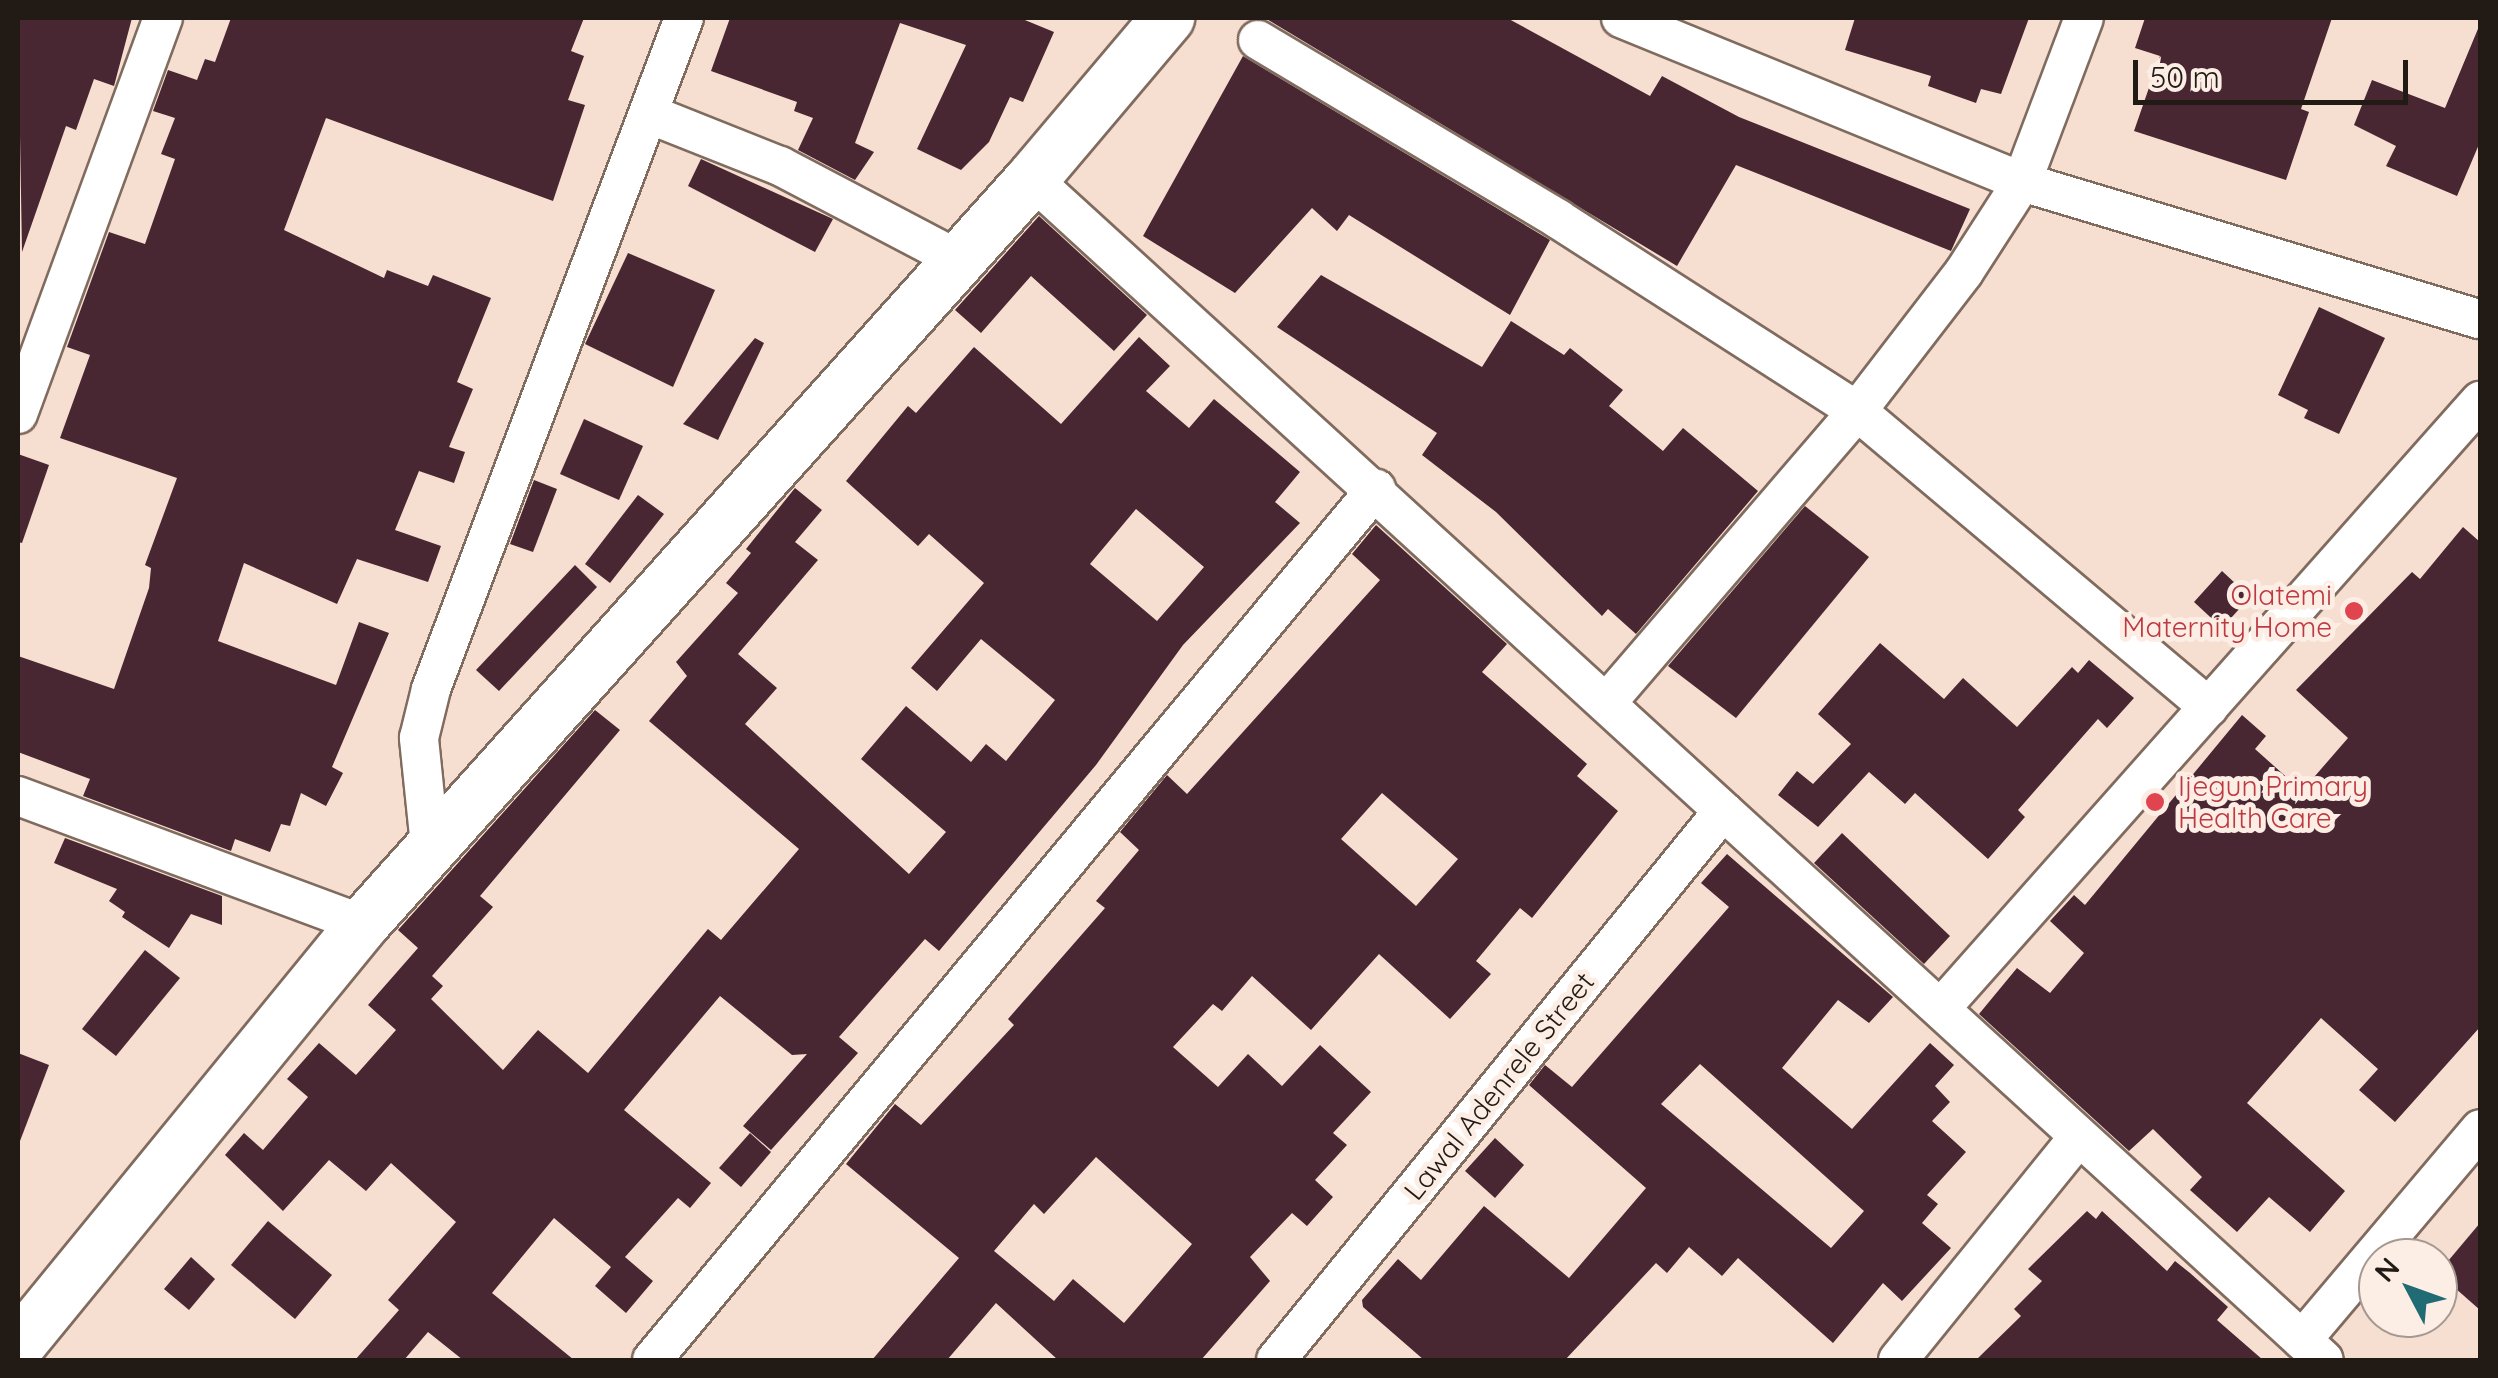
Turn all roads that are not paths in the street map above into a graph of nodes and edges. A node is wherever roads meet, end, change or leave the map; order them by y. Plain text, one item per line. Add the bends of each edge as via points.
1 (163, 18) edge
2 (684, 18) edge
3 (1168, 18) edge
4 (1621, 18) edge
5 (2084, 18) edge
6 (1258, 40) dead end
7 (649, 114) junction
8 (1032, 178) junction
9 (2022, 182) junction
10 (959, 260) junction
11 (2480, 319) edge
12 (2480, 401) edge
13 (1857, 410) junction
14 (18, 414) edge
15 (1376, 489) junction
16 (1608, 702) junction
17 (2209, 707) junction
18 (18, 796) edge
19 (1722, 811) junction
20 (431, 854) junction
21 (362, 924) junction
22 (1941, 1008) junction
23 (2480, 1129) edge
24 (2078, 1138) junction
25 (26, 1322) edge
26 (2313, 1350) edge
27 (652, 1360) edge
28 (1276, 1360) edge
29 (1898, 1360) edge

1 - 14 street
2 - 7 street
3 - 8 street
4 - 9 street
5 - 9 street
6 - 13 street via 1558,218
7 - 10 street via 780,166 872,220
7 - 20 street via 431,690 419,738
8 - 10 street
8 - 15 street
9 - 11 street
9 - 13 street via 1921,333
10 - 20 street
12 - 17 street
13 - 16 street
13 - 17 street
15 - 16 street
15 - 27 street
16 - 19 street
17 - 22 street
18 - 21 street
19 - 22 street
19 - 28 street, Lawal Adenrele Street
20 - 21 street
21 - 25 street
22 - 24 street
23 - 26 street
24 - 26 street
24 - 29 street

